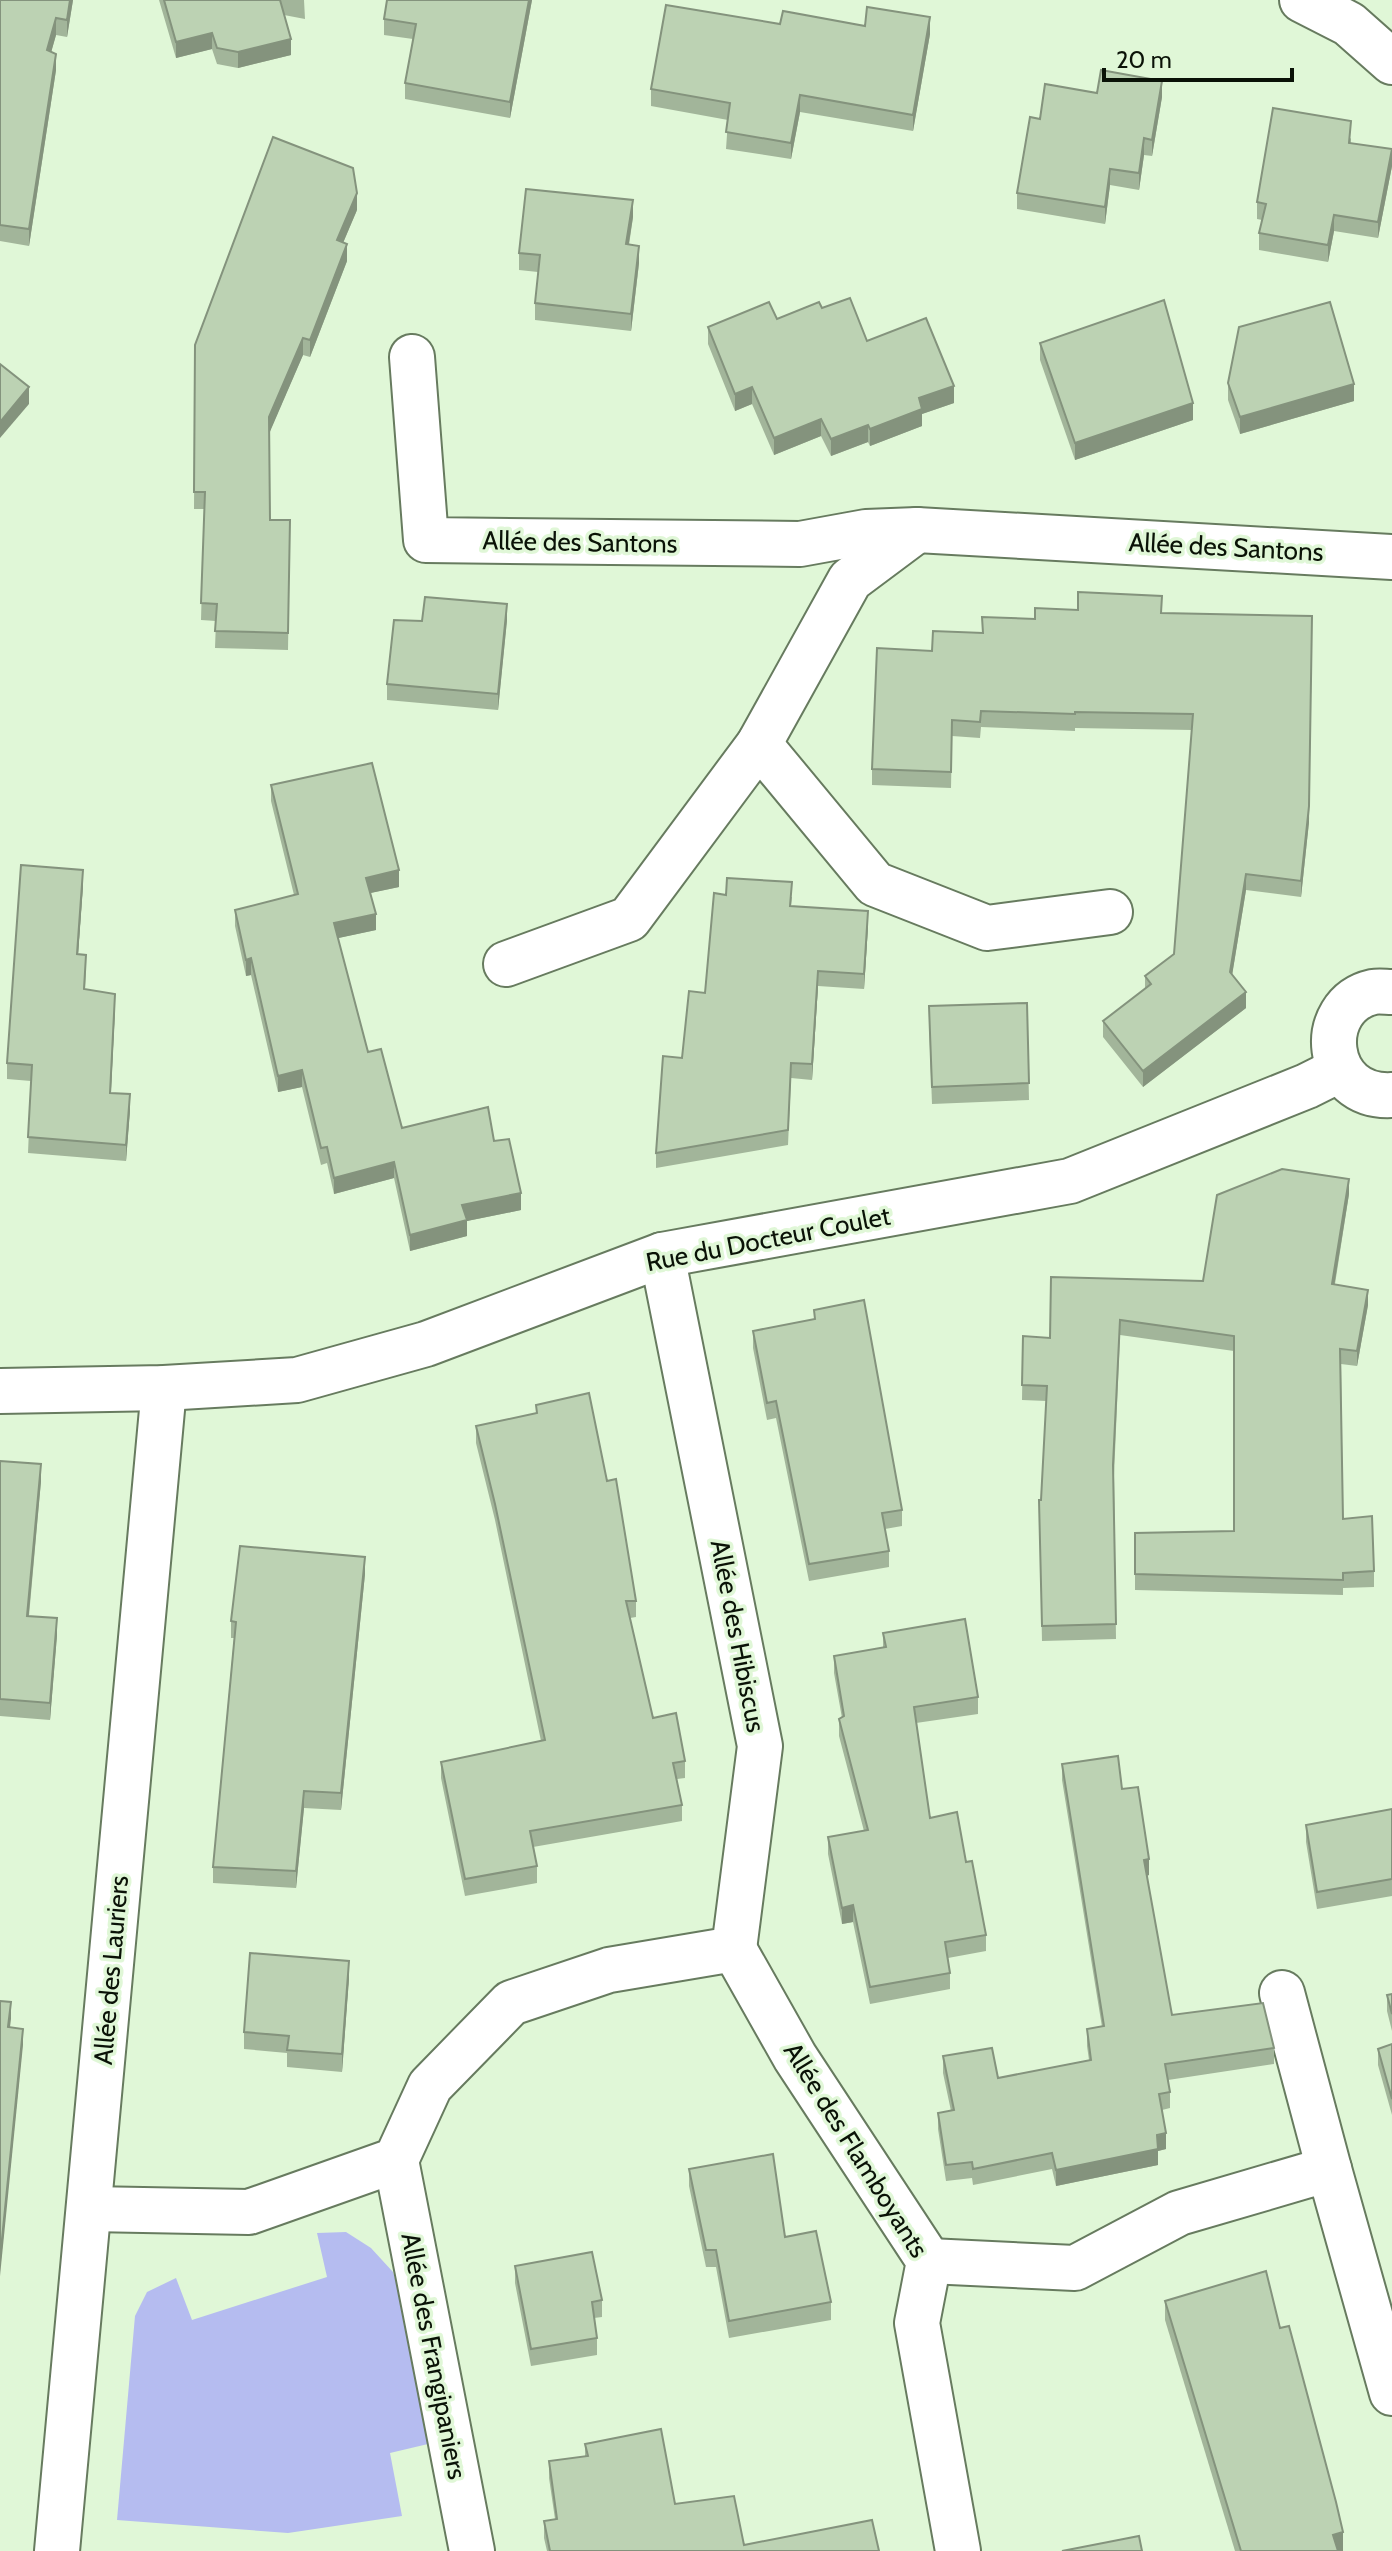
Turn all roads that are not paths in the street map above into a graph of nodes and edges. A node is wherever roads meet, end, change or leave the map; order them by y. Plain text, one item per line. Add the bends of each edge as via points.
1 (1302, 0) edge
2 (1392, 62) edge
3 (412, 357) dead end
4 (917, 530) junction
5 (1392, 557) edge
6 (759, 744) junction
7 (1110, 912) dead end
8 (506, 964) dead end
9 (1392, 992) edge
10 (1339, 1070) junction
11 (1392, 1095) edge
12 (662, 1255) junction
13 (164, 1388) junction
14 (0, 1391) edge
15 (734, 1949) junction
16 (1282, 1993) dead end
17 (396, 2160) junction
18 (1329, 2169) junction
19 (90, 2209) junction
20 (929, 2261) junction
21 (1392, 2393) edge
22 (57, 2551) edge
23 (472, 2551) edge
24 (958, 2551) edge

1 - 2 street via 1349,24
3 - 4 street, Allée des Santons via 426,540 800,544 866,532
4 - 5 street, Allée des Santons
4 - 6 street via 850,580
6 - 7 street via 875,884 987,928
6 - 8 street via 629,919
9 - 10 street via 1357,999 1341,1016 1333,1037
10 - 11 street via 1367,1093
10 - 12 street, Rue du Docteur Coulet via 1070,1181
12 - 13 street, Rue du Docteur Coulet via 426,1344 297,1380
12 - 15 street, Allée des Hibiscus via 760,1746
13 - 14 street, Rue du Docteur Coulet
13 - 19 street, Allée des Lauriers
15 - 17 street via 609,1970 511,2003 430,2086
15 - 20 street, Allée des Flamboyants via 795,2057
16 - 18 street
17 - 19 street via 249,2212
17 - 23 street, Allée des Frangipaniers
18 - 20 street via 1179,2213 1075,2268
18 - 21 street
19 - 22 street, Allée des Lauriers
20 - 24 street, Allée des Flamboyants via 917,2323

